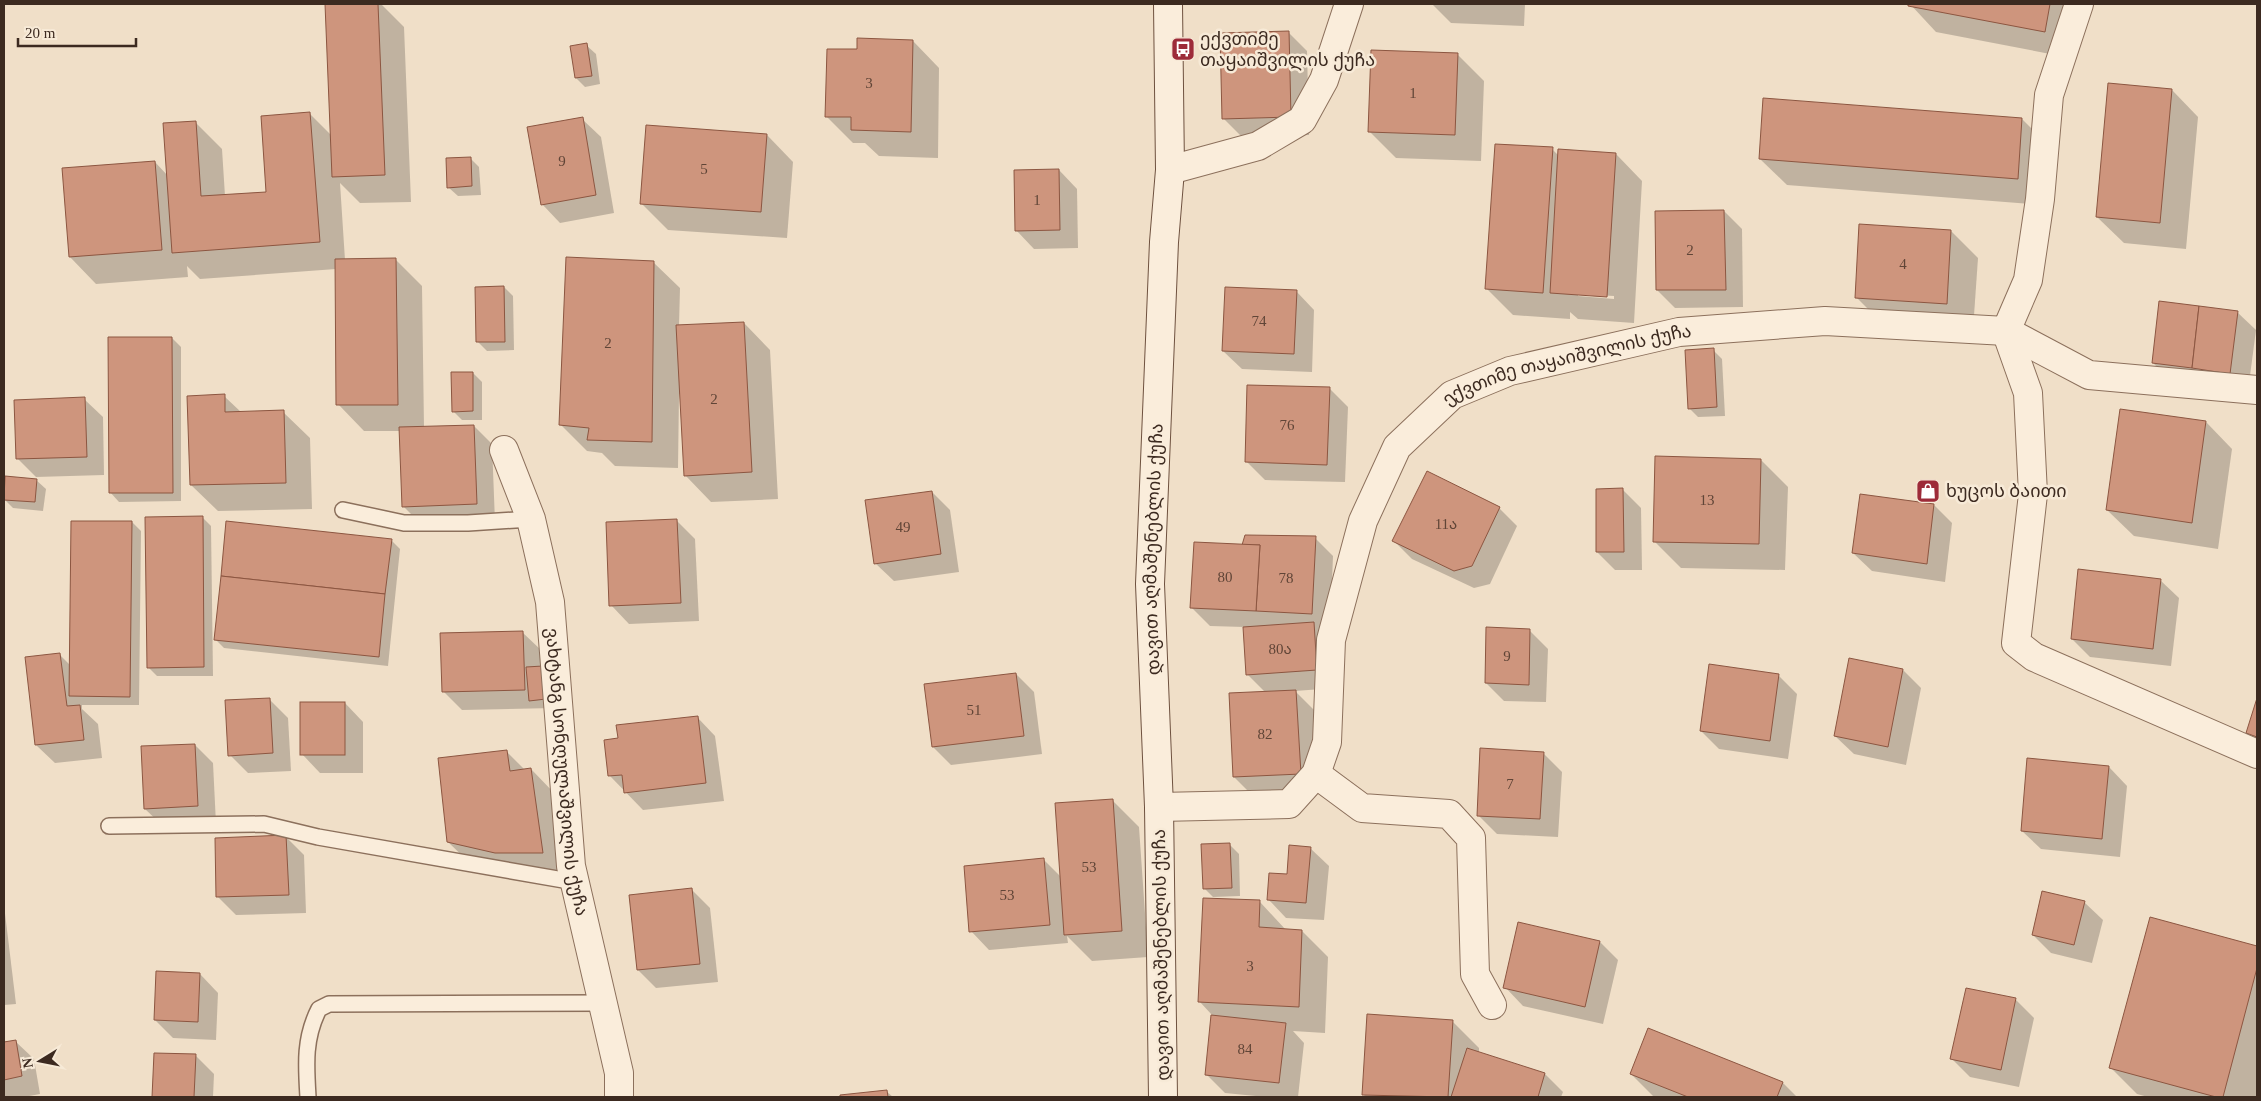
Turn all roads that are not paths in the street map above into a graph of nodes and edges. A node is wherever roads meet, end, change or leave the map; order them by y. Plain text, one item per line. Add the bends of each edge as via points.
1 (1168, 4) edge
2 (1349, 4) edge
3 (2079, 4) edge
4 (1170, 170) junction
5 (2006, 332) junction
6 (2257, 390) edge
7 (504, 450) dead end
8 (343, 510) dead end
9 (532, 519) junction
10 (2257, 754) edge
11 (1316, 774) junction
12 (1158, 807) junction
13 (109, 826) dead end
14 (575, 882) junction
15 (604, 1003) junction
16 (1492, 1005) dead end
17 (308, 1097) edge
18 (619, 1097) edge
19 (1163, 1097) edge

1 - 4 street, დავით აღმაშენებლის ქუჩა
2 - 4 street via 1324,80 1302,120 1258,146
3 - 5 street via 2049,95 2040,200 2028,280
4 - 12 street, დავით აღმაშენებლის ქუჩა via 1164,242 1150,584
5 - 6 street, ექვთიმე თაყაიშვილის ქუჩა via 2089,375
5 - 10 street via 2028,393 2033,494 2016,643 2034,657
5 - 11 street, ექვთიმე თაყაიშვილის ქუჩა via 1825,321 1679,332 1510,370 1452,395 1397,447 1363,521 1331,640 1327,742
7 - 9 street, ვახტანგ სონღულაშვილის ქუჩა
8 - 9 lane via 404,522
9 - 14 street, ვახტანგ სონღულაშვილის ქუჩა via 550,602
11 - 12 street, ექვთიმე თაყაიშვილის ქუჩა via 1289,804
11 - 16 street via 1362,808 1449,814 1471,838 1475,974
12 - 19 street, დავით აღმაშენებლის ქუჩა
13 - 14 lane via 264,824 318,837
14 - 15 street, ვახტანგ სონღულაშვილის ქუჩა
15 - 17 lane via 329,1004 319,1008 308,1035
15 - 18 street, ვახტანგ სონღულაშვილის ქუჩა via 619,1073

